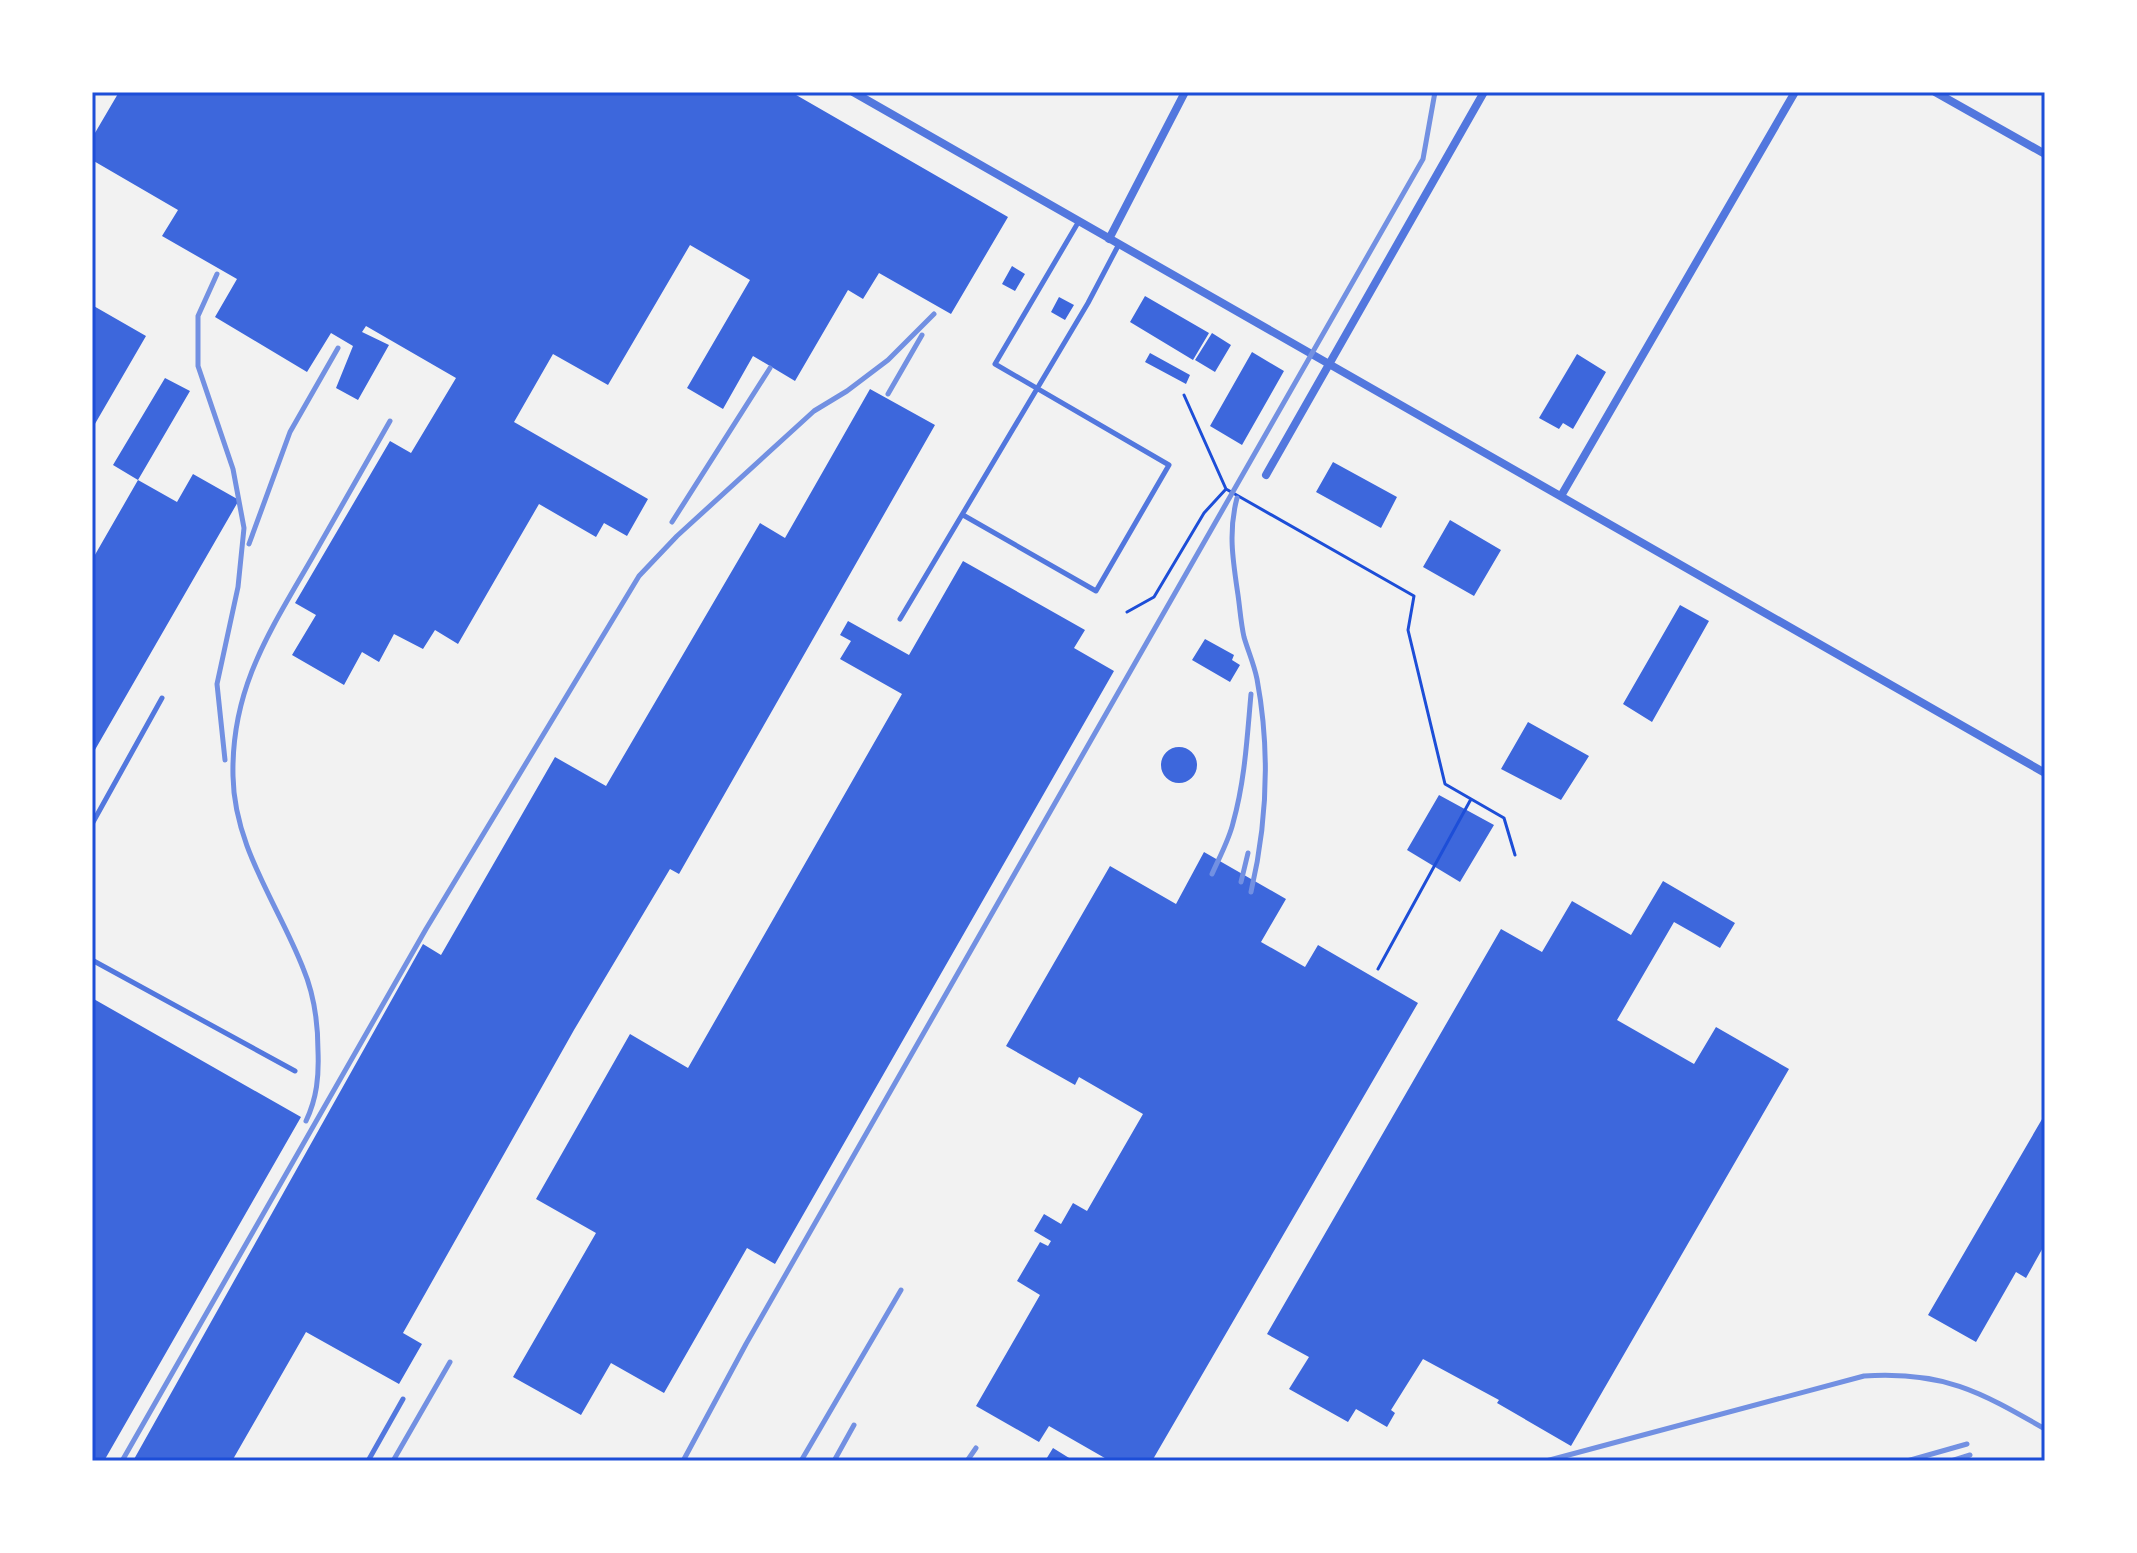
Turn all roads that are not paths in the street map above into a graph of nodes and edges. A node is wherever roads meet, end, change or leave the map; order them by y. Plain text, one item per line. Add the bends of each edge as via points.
1 (853, 92) edge
2 (1185, 92) edge
3 (1484, 92) edge
4 (1795, 92) edge
5 (1935, 92) edge
6 (2045, 154) edge
7 (1079, 221) junction
8 (1109, 239) junction
9 (1119, 244) junction
10 (1330, 365) junction
11 (1038, 390) junction
12 (1266, 475) dead end
13 (1561, 496) junction
14 (963, 515) junction
15 (900, 619) dead end
16 (162, 698) dead end
17 (2045, 773) edge
18 (92, 824) edge
19 (92, 960) edge
20 (295, 1071) dead end
21 (403, 1399) dead end
22 (368, 1461) edge

1 - 7 street
2 - 8 street
3 - 10 street
4 - 13 street
5 - 6 street
7 - 8 street
7 - 11 lane via 995,364
8 - 9 street
9 - 10 street
9 - 11 lane
10 - 12 street
10 - 13 street
11 - 14 lane
11 - 14 lane via 1169,465 1096,591
13 - 17 street
14 - 15 lane
16 - 18 lane
19 - 20 lane
21 - 22 lane

